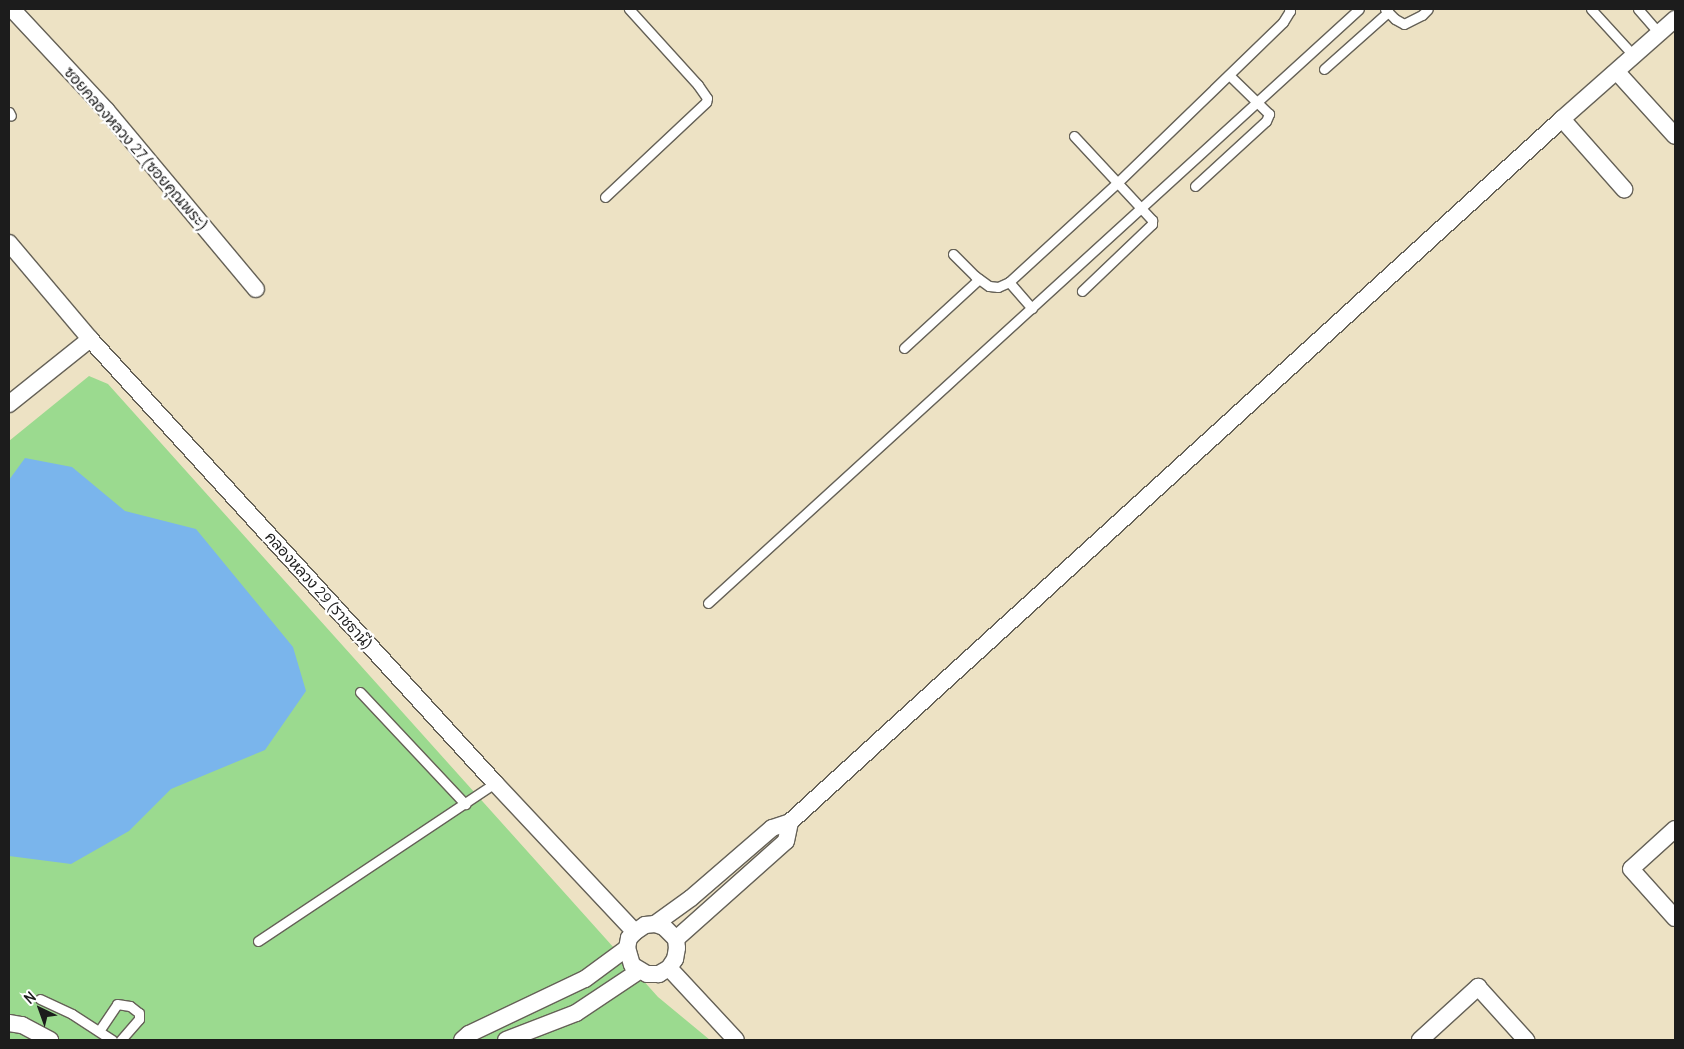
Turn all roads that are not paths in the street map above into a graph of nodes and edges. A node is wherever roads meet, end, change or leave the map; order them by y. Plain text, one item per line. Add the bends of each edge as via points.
1 (12, 9) edge
2 (629, 9) edge
3 (1289, 9) edge
4 (1359, 9) edge
5 (1428, 9) edge
6 (1590, 9) edge
7 (1638, 9) edge
8 (1387, 10) edge
9 (1675, 19) edge
10 (1659, 33) junction
11 (1634, 56) junction
12 (1324, 69) dead end
13 (1616, 72) junction
14 (1229, 75) junction
15 (1258, 101) junction
16 (1562, 120) junction
17 (1074, 136) dead end
18 (1675, 136) edge
19 (1117, 183) junction
20 (1196, 186) dead end
21 (1624, 189) dead end
22 (605, 197) dead end
23 (1141, 208) junction
24 (9, 243) edge
25 (953, 254) dead end
26 (980, 279) junction
27 (1009, 282) junction
28 (256, 289) dead end
29 (1082, 291) dead end
30 (1032, 308) junction
31 (90, 339) junction
32 (904, 348) dead end
33 (9, 404) edge
34 (708, 603) dead end
35 (360, 692) dead end
36 (495, 783) junction
37 (465, 804) junction
38 (790, 822) junction
39 (1675, 829) edge
40 (1675, 918) edge
41 (655, 924) junction
42 (634, 932) junction
43 (676, 939) junction
44 (258, 941) dead end
45 (627, 948) junction
46 (669, 968) junction
47 (639, 971) junction
48 (40, 999) dead end
49 (9, 1022) edge
50 (99, 1031) junction
51 (50, 1040) edge
52 (111, 1040) edge
53 (121, 1040) edge
54 (462, 1040) edge
55 (506, 1040) edge
56 (736, 1040) edge
57 (1420, 1040) edge
58 (1526, 1040) edge

1 - 28 street, ซอยคลองหลวง 27 (ซอยคุณพระ) via 107,111
2 - 22 lane via 707,98
3 - 14 lane via 1283,22
4 - 15 lane
5 - 8 lane via 1404,24
6 - 11 lane
7 - 10 lane
8 - 12 lane
9 - 10 street
10 - 11 street
11 - 13 street
13 - 16 street
13 - 18 street
14 - 15 lane
14 - 19 lane
15 - 20 lane via 1268,110 1266,121
15 - 23 lane
16 - 21 street
16 - 38 street
17 - 19 lane
19 - 23 lane
19 - 27 lane
23 - 29 lane via 1152,224
23 - 30 lane
24 - 31 street, คลองหลวง 29 (ราชธานี)
25 - 26 lane
26 - 27 lane via 989,286 998,287
26 - 32 lane
27 - 30 lane
30 - 34 lane
31 - 33 street
31 - 36 street, คลองหลวง 29 (ราชธานี)
35 - 37 lane
36 - 37 lane
36 - 42 street, คลองหลวง 29 (ราชธานี)
37 - 44 lane
38 - 41 street via 772,828 691,898
38 - 43 street via 786,841
39 - 40 street via 1631,869
41 - 42 street via 645,925
41 - 43 street via 664,927
42 - 45 street
43 - 46 street via 676,959
45 - 47 street via 632,965
45 - 54 street via 585,979
46 - 47 street via 658,974
46 - 56 street
47 - 55 street via 576,1014
48 - 50 lane
49 - 51 street
50 - 52 lane
50 - 53 lane via 118,1004 130,1006 139,1013 139,1018
57 - 58 street via 1478,987

